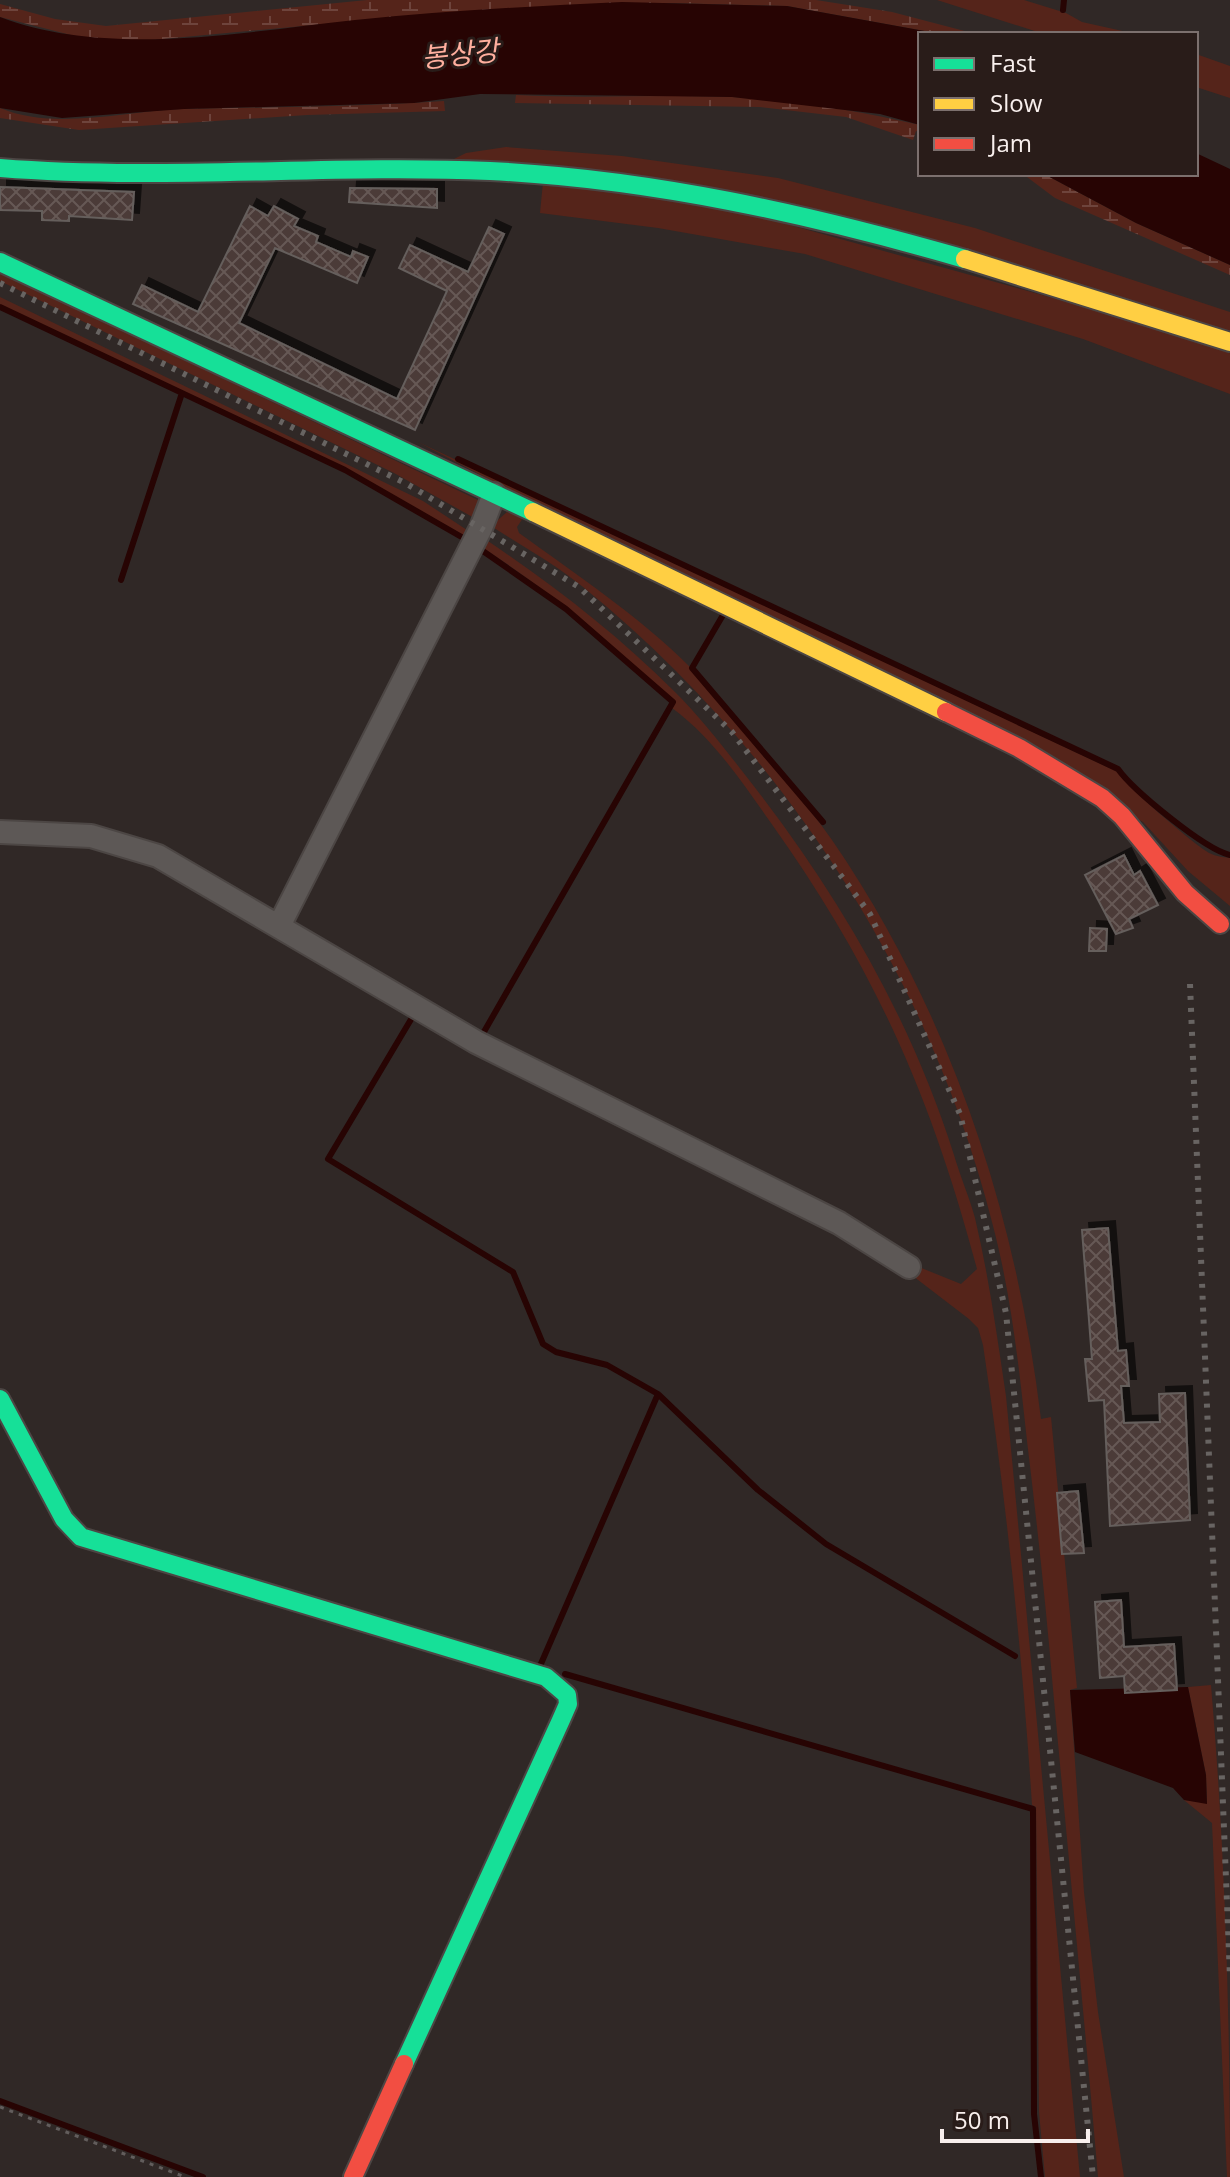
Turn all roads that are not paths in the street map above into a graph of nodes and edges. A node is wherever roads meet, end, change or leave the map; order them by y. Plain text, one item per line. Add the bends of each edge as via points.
1 (0, 168) edge
2 (0, 262) edge
3 (1230, 342) edge
4 (494, 494) junction
5 (0, 832) edge
6 (1220, 924) dead end
7 (279, 926) junction
8 (909, 1267) dead end
9 (0, 1399) edge
10 (353, 2177) edge

1 - 3 street via 143,175 421,171 637,185 837,223
2 - 4 street
4 - 6 street via 770,624 1051,766 1122,816 1185,893
4 - 7 street
5 - 7 street via 55,832 125,843 158,856
7 - 8 street via 476,1042 839,1223
9 - 10 street via 64,1519 81,1537 546,1677 567,1695 555,1734

